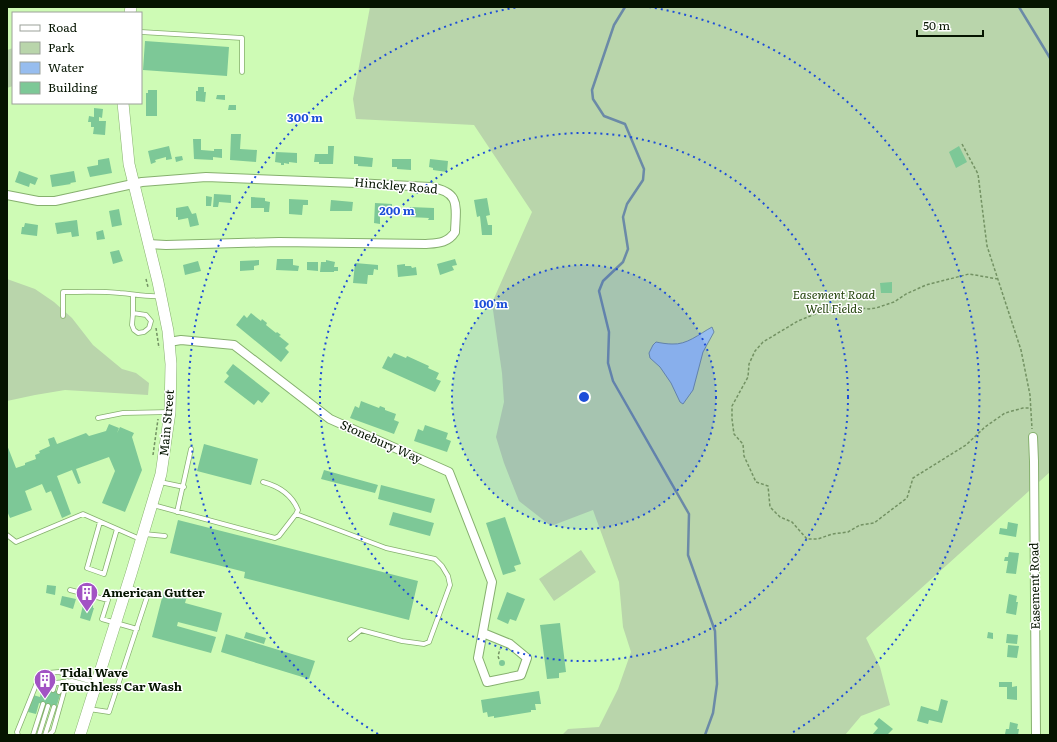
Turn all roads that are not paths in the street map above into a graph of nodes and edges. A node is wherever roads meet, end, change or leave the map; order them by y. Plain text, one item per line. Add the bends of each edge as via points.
1 (142, 32) edge
2 (242, 72) dead end
3 (123, 104) edge
4 (134, 184) junction
5 (7, 195) edge
6 (148, 244) junction
7 (133, 296) junction
8 (156, 296) junction
9 (133, 313) junction
10 (63, 316) dead end
11 (169, 342) junction
12 (170, 412) junction
13 (98, 418) dead end
14 (1033, 437) road end
15 (191, 449) dead end
16 (159, 481) junction
17 (263, 482) dead end
18 (184, 487) junction
19 (153, 505) junction
20 (177, 512) junction
21 (296, 514) junction
22 (100, 522) junction
23 (117, 529) junction
24 (7, 534) edge
25 (165, 536) dead end
26 (143, 537) junction
27 (127, 587) junction
28 (70, 590) dead end
29 (116, 623) junction
30 (137, 629) junction
31 (483, 633) junction
32 (350, 639) dead end
33 (67, 681) junction
34 (62, 682) junction
35 (96, 685) junction
36 (50, 690) dead end
37 (59, 692) dead end
38 (54, 707) dead end
39 (89, 709) junction
40 (18, 735) edge
41 (33, 735) edge
42 (39, 735) edge
43 (45, 735) edge
44 (49, 735) edge
45 (80, 735) edge
46 (1036, 735) edge

1 - 2 lane via 242,38
3 - 4 main road, Main Street via 127,149
4 - 5 street via 55,202
4 - 6 main road, Main Street
4 - 6 street, Hinckley Road via 206,177 405,185 442,189 455,203 455,232 440,243
6 - 8 main road, Main Street
7 - 8 lane
7 - 9 lane
7 - 10 lane via 119,293 63,292
8 - 11 main road, Main Street via 165,318
9 - 9 lane via 134,330 138,333 144,332 149,328 151,321 146,315
11 - 12 main road, Main Street
11 - 31 street, Stonebury Way via 181,340 234,345 330,419 448,472 492,582
12 - 13 lane via 123,413
12 - 16 main road, Main Street
14 - 46 street, Easement Road
15 - 18 lane
16 - 18 lane
16 - 19 main road, Main Street
17 - 21 lane via 284,492 296,506
18 - 20 lane
19 - 20 lane
19 - 26 main road, Main Street
20 - 21 lane via 272,538 279,536
21 - 32 lane via 386,548 435,559 448,576 450,585 429,642 424,644 402,641 362,630
22 - 23 lane
22 - 23 lane via 87,568 104,574
22 - 24 lane via 83,514 16,542
23 - 26 lane
25 - 26 lane
26 - 27 main road, Main Street
27 - 29 main road, Main Street
27 - 30 lane via 148,594
28 - 29 lane via 108,600 102,619
29 - 30 lane
29 - 35 main road, Main Street
30 - 39 lane via 109,712
31 - 31 street, Stonebury Way via 478,658 487,682 521,675 527,658 510,644
33 - 34 lane
33 - 35 lane
33 - 44 lane via 53,731
34 - 36 lane via 50,682
34 - 37 lane
35 - 39 main road, Main Street
35 - 40 lane via 59,672 47,673 38,680 16,732
38 - 43 lane
39 - 45 main road, Main Street
41 - 42 lane via 46,705

